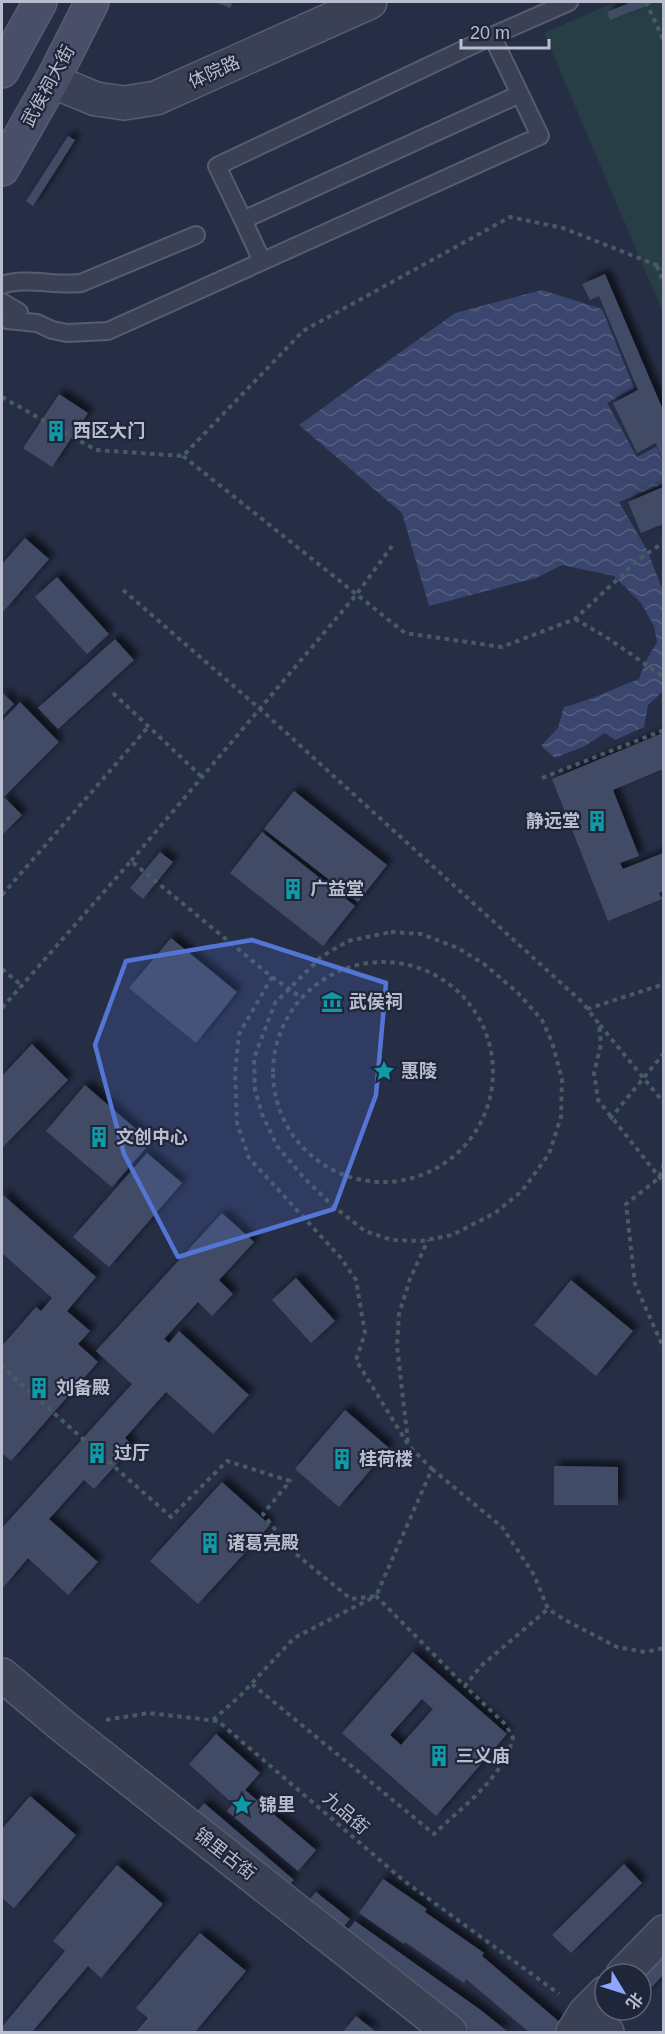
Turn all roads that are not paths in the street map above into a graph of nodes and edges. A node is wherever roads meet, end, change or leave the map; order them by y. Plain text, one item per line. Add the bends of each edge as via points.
1 (40, 2) edge
2 (92, 2) edge
3 (370, 2) edge
4 (569, 2) edge
5 (492, 36) junction
6 (2, 71) edge
7 (52, 81) junction
8 (520, 94) junction
9 (2, 169) edge
10 (243, 220) junction
11 (196, 235) dead end
12 (262, 261) junction
13 (2, 285) edge
14 (2, 302) edge
15 (4, 325) edge
16 (2, 1675) edge
17 (663, 1932) edge
18 (634, 1962) edge
19 (450, 2032) edge

1 - 6 main road
2 - 7 main road, 武侯祠大街
3 - 7 street, 体院路 via 156,98 124,103 96,99
4 - 5 lane
5 - 8 lane
5 - 10 lane via 217,166
7 - 9 main road, 武侯祠大街
8 - 10 lane
8 - 12 lane via 540,135
10 - 12 lane
11 - 13 lane via 81,283 12,281
12 - 15 lane via 108,331 67,333 37,323
14 - 15 lane via 19,312
16 - 19 street, 锦里古街
17 - 18 street

